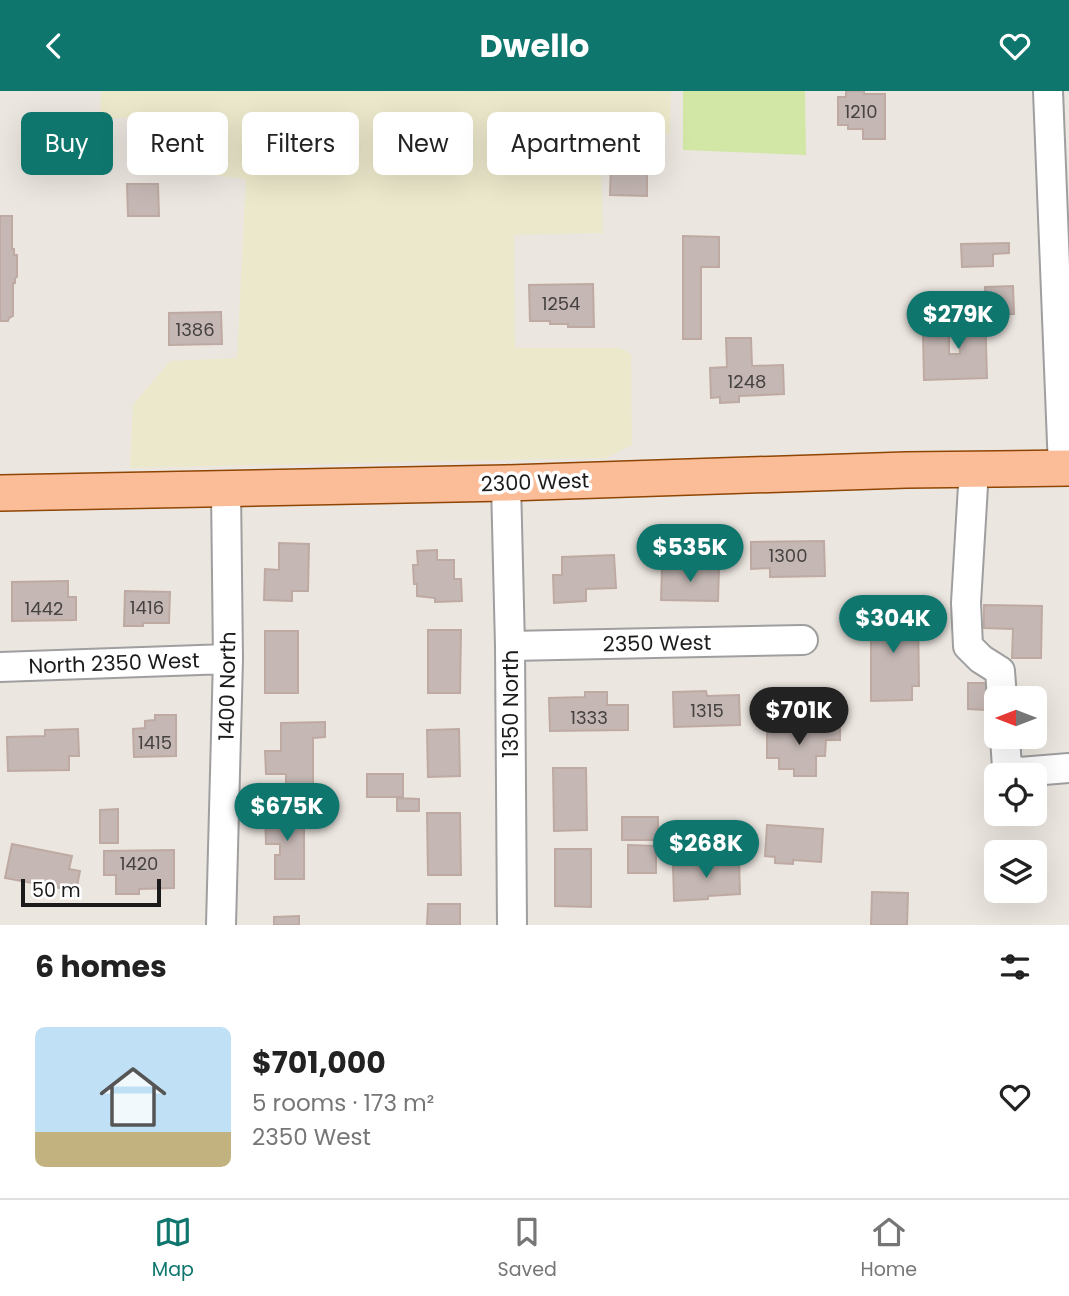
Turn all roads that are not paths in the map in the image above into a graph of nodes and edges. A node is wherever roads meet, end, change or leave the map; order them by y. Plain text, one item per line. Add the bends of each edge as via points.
1 (1048, 91) edge
2 (1062, 258) edge
3 (1066, 468) edge
4 (974, 469) junction
5 (506, 483) junction
6 (226, 489) junction
7 (0, 493) edge
8 (803, 640) dead end
9 (510, 646) junction
10 (228, 659) junction
11 (0, 667) edge
12 (1001, 686) edge
13 (1006, 749) edge
14 (1069, 768) edge
15 (221, 925) edge
16 (512, 925) edge

1 - 2 street
2 - 3 street
3 - 4 main road, 2300 West
4 - 5 main road, 2300 West
4 - 12 street via 968,646 1000,671
5 - 6 main road, 2300 West
5 - 9 street, 1350 North
6 - 7 main road, 2300 West
6 - 10 street, 1400 North
8 - 9 street, 2350 West
9 - 16 street, 1350 North
10 - 11 street, North 2350 West
10 - 15 street, 1400 North
13 - 14 street via 1007,768 1020,772

